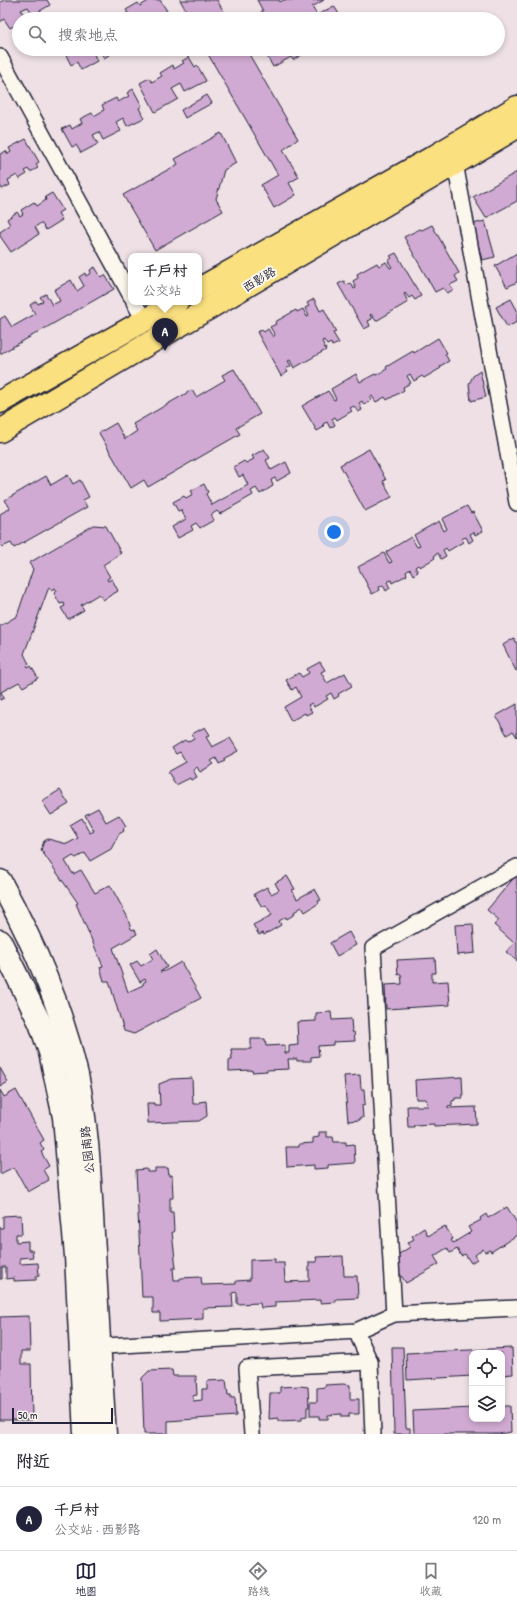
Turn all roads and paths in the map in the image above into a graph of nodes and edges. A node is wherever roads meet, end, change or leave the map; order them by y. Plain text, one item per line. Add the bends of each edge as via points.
1 (0, 57) edge
2 (517, 107) edge
3 (517, 127) edge
4 (455, 163) junction
5 (202, 287) edge
6 (128, 291) edge
7 (164, 305) edge
8 (139, 311) edge
9 (0, 402) edge
10 (0, 431) edge
11 (517, 503) edge
12 (517, 867) edge
13 (0, 881) edge
14 (0, 941) edge
15 (517, 1308) edge
16 (394, 1314) junction
17 (356, 1331) junction
18 (90, 1347) junction
19 (370, 1362) junction
20 (85, 1434) edge
21 (105, 1434) edge
22 (252, 1434) edge
23 (374, 1434) edge

1 - 6 street
2 - 5 main road, 西影路
3 - 4 main road, 西影路
4 - 10 main road, 西影路
4 - 11 street
7 - 8 main road
8 - 9 main road
12 - 16 street via 373,948
13 - 18 main road, 公园南路 via 44,970 62,1020 82,1100 89,1165
14 - 18 main road, 公园南路 via 40,1023 57,1080 68,1151 76,1256
15 - 16 street
16 - 17 street
17 - 18 street
17 - 19 street
18 - 20 main road, 公园南路
18 - 21 main road, 公园南路
19 - 22 street via 247,1368
19 - 23 street

